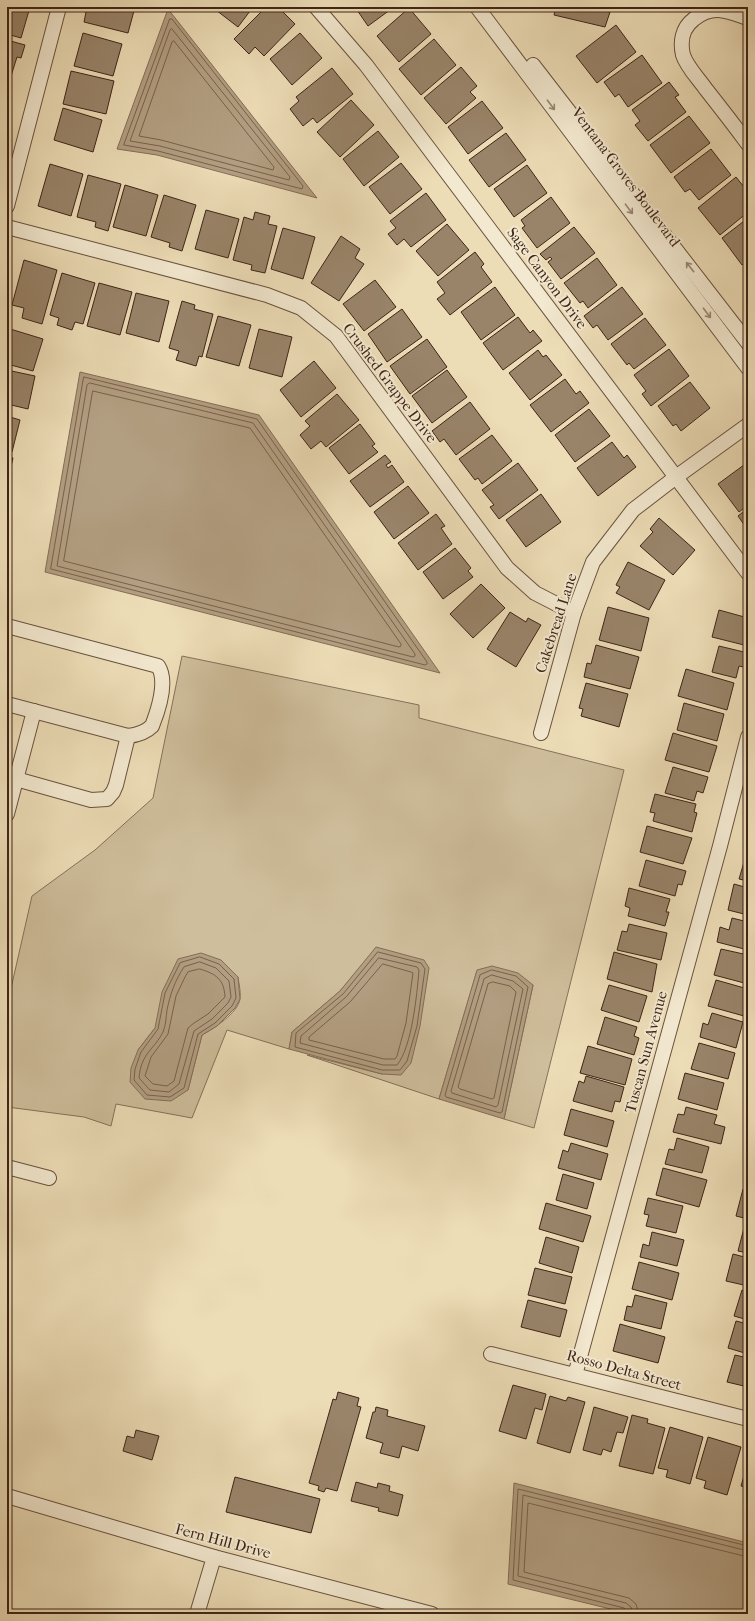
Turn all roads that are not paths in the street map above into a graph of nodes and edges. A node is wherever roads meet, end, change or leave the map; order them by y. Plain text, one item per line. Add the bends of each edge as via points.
1 (59, 7) edge
2 (316, 7) edge
3 (477, 7) edge
4 (488, 7) edge
5 (748, 18) edge
6 (748, 144) edge
7 (7, 206) edge
8 (7, 227) edge
9 (748, 343) edge
10 (748, 368) edge
11 (748, 425) edge
12 (676, 477) junction
13 (748, 573) edge
14 (574, 613) junction
15 (7, 626) edge
16 (7, 704) edge
17 (34, 711) junction
18 (541, 733) dead end
19 (128, 736) junction
20 (748, 737) edge
21 (16, 779) junction
22 (7, 814) edge
23 (7, 1167) edge
24 (49, 1178) dead end
25 (491, 1354) dead end
26 (575, 1375) junction
27 (748, 1419) edge
28 (7, 1496) edge
29 (214, 1557) junction
30 (415, 1612) edge
31 (197, 1614) edge
32 (432, 1614) edge

1 - 7 street
2 - 12 street, Sage Canyon Drive via 366,65
3 -> 10 street, Ventana Groves Boulevard
9 -> 4 street, Ventana Groves Boulevard
5 - 6 street via 720,9 711,10 690,22 683,33 681,45 692,70
8 - 14 street, Crushed Grappe Drive via 267,295 301,308 336,336 507,568 534,593
11 - 12 street, Cakebread Lane
12 - 13 street, Sage Canyon Drive
12 - 14 street, Cakebread Lane via 633,510 593,562
14 - 18 street, Cakebread Lane
15 - 19 street via 158,666 163,680 152,726 143,732
16 - 17 street
17 - 19 street
17 - 21 street
19 - 21 street via 116,785 106,798 91,800
20 - 26 street, Tuscan Sun Avenue
21 - 22 street
23 - 24 street
25 - 26 street, Rosso Delta Street
26 - 27 street, Rosso Delta Street
28 - 29 street, Fern Hill Drive
29 - 30 street, Fern Hill Drive
29 - 31 street
30 - 32 street, Fern Hill Drive

